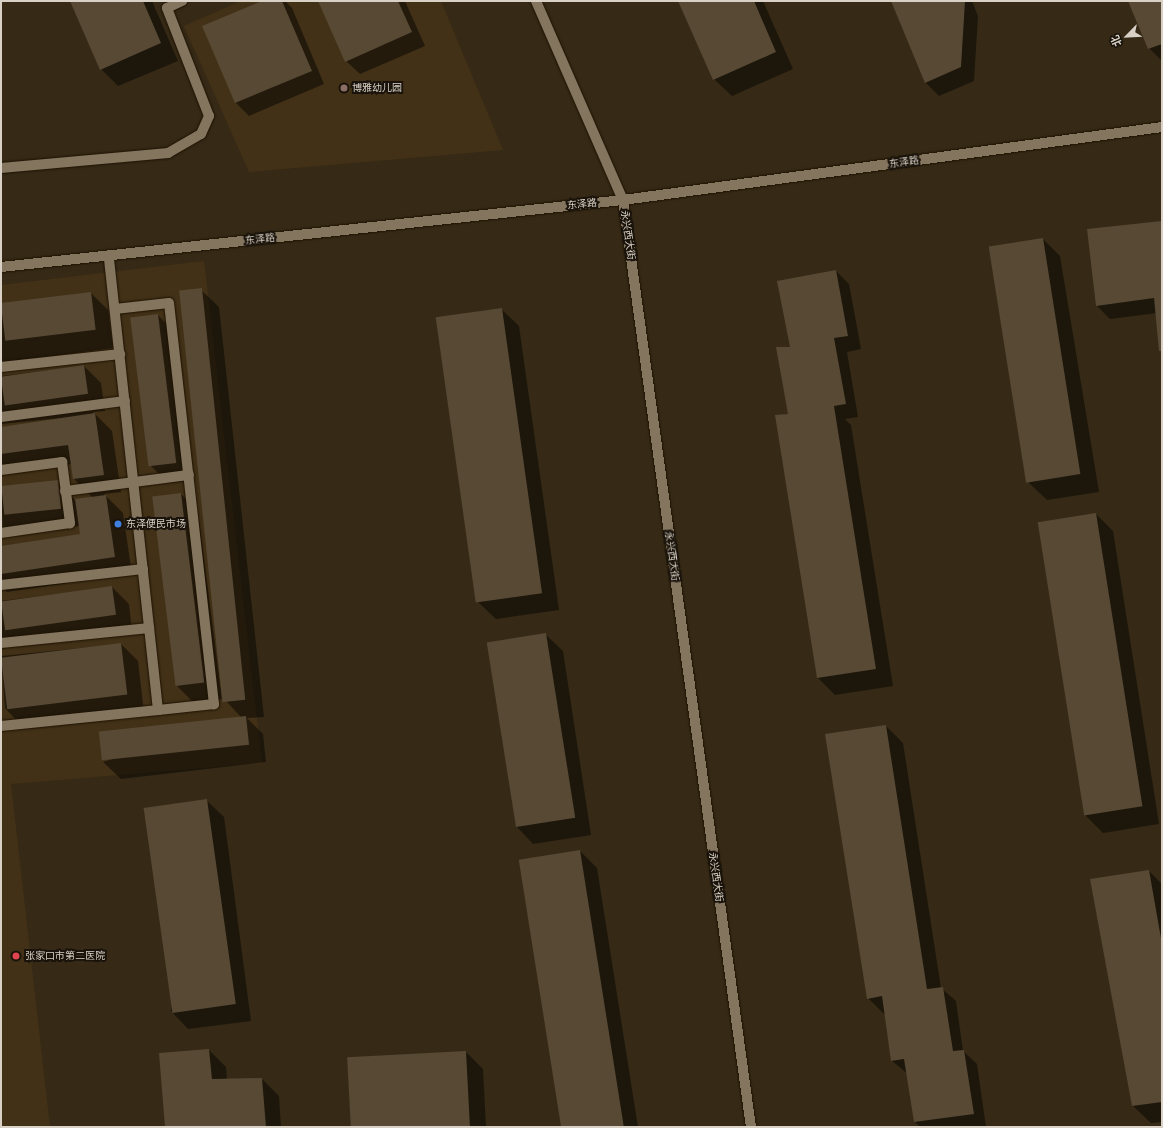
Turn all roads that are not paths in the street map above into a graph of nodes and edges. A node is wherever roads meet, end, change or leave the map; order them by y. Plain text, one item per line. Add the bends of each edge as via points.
1 (182, 1) edge
2 (536, 1) edge
3 (1162, 127) edge
4 (1, 168) edge
5 (623, 200) junction
6 (109, 256) junction
7 (1, 267) edge
8 (115, 309) junction
9 (120, 354) junction
10 (1, 367) edge
11 (125, 401) junction
12 (1, 417) edge
13 (1, 470) edge
14 (189, 475) junction
15 (133, 482) junction
16 (66, 491) junction
17 (1, 532) edge
18 (143, 568) junction
19 (1, 585) edge
20 (149, 628) junction
21 (1, 643) edge
22 (158, 710) junction
23 (1, 726) edge
24 (751, 1127) edge

1 - 4 main road via 167,8 209,116 201,134 168,153
2 - 5 main road, 永兴西大街
3 - 5 main road, 东泽路
5 - 6 main road, 东泽路
5 - 24 main road, 永兴西大街
6 - 7 main road, 东泽路
6 - 8 main road
8 - 9 main road
8 - 14 main road via 169,303
9 - 10 main road
9 - 11 main road
11 - 12 main road
11 - 15 main road
13 - 16 main road via 62,462
14 - 15 main road
14 - 22 main road via 214,704
15 - 16 main road
15 - 18 main road
16 - 17 main road via 70,523
18 - 19 main road
18 - 20 main road
20 - 21 main road
20 - 22 main road
22 - 23 main road

